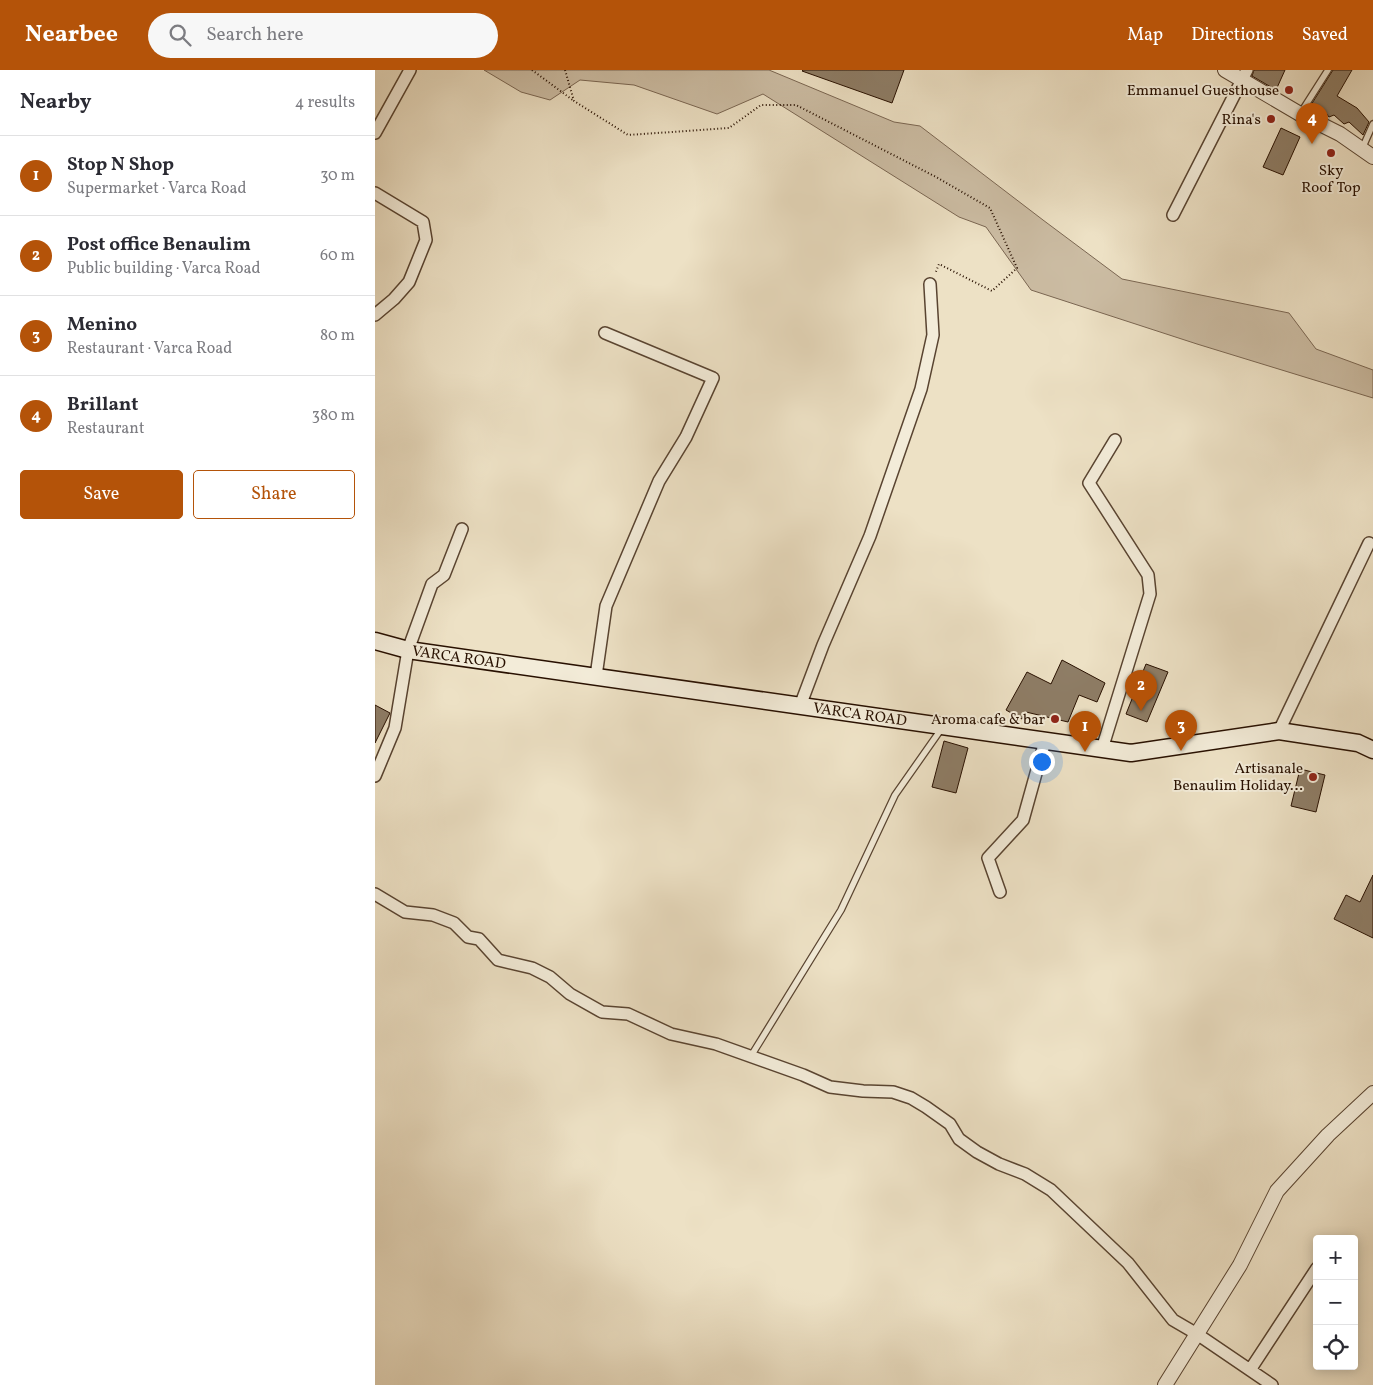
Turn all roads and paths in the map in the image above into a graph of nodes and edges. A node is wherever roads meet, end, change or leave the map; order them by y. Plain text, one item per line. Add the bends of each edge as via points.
1 (410, 70) edge
2 (532, 70) edge
3 (565, 70) edge
4 (1225, 70) edge
5 (1328, 70) edge
6 (1245, 75) edge
7 (574, 101) junction
8 (1300, 114) junction
9 (1373, 124) edge
10 (375, 133) edge
11 (1367, 153) edge
12 (375, 193) edge
13 (1173, 215) dead end
14 (930, 284) joint
15 (375, 314) edge
16 (605, 333) dead end
17 (1115, 440) dead end
18 (462, 529) dead end
19 (1369, 543) dead end
20 (375, 641) edge
21 (408, 650) junction
22 (596, 676) junction
23 (800, 706) junction
24 (944, 726) junction
25 (1279, 730) junction
26 (1045, 741) junction
27 (1102, 749) junction
28 (1373, 750) edge
29 (375, 776) edge
30 (1000, 892) dead end
31 (375, 894) edge
32 (751, 1057) junction
33 (1373, 1094) edge
34 (1313, 1274) edge
35 (1197, 1334) junction
36 (1250, 1370) junction
37 (1165, 1385) edge
38 (1271, 1385) edge

1 - 10 street
2 - 7 path
3 - 7 path
4 - 6 street
5 - 8 lane
6 - 8 street
6 - 13 street
7 - 14 path via 628,135 729,128 761,105 797,105 989,208 1017,268 992,290 939,264
8 - 11 street via 1340,134
9 - 11 lane
12 - 15 street via 423,222 427,240 409,282
14 - 23 street via 933,335 921,389 870,536
16 - 22 street via 713,378 686,437 659,481 606,606
17 - 27 street via 1089,482 1148,575 1150,594
18 - 21 street via 444,575 432,584
19 - 25 street
20 - 21 main road, VARCA ROAD
21 - 22 main road, VARCA ROAD
21 - 29 street via 395,728
22 - 23 main road, VARCA ROAD
23 - 24 main road, VARCA ROAD
24 - 26 main road, VARCA ROAD
24 - 32 lane via 895,795 841,910
25 - 27 main road, VARCA ROAD via 1131,754
25 - 28 main road, VARCA ROAD via 1358,743
26 - 27 main road, VARCA ROAD
26 - 30 street via 1023,820 988,858
31 - 32 street via 405,912 433,915 454,923 468,937 479,939 498,960 532,968 602,1012 628,1014 671,1034 716,1044
32 - 35 street via 830,1087 893,1092 926,1107 951,1124 959,1139 977,1152 1051,1190 1129,1263 1173,1320
33 - 35 street via 1328,1135 1277,1191 1240,1265
34 - 36 street
35 - 36 street
35 - 37 street
36 - 38 street

